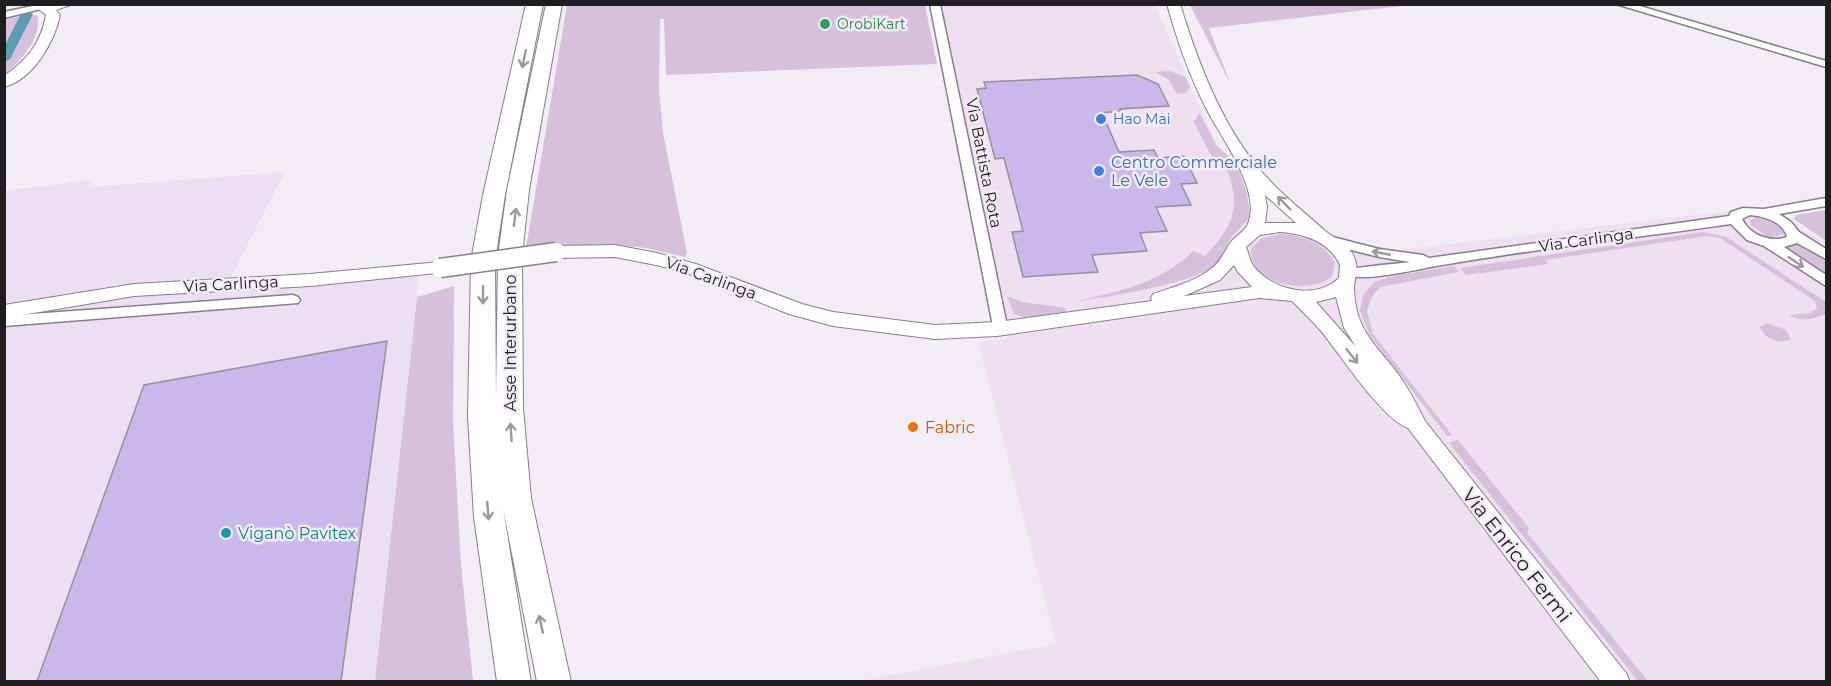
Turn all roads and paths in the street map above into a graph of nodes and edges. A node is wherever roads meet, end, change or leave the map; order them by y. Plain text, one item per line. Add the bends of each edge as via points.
1 (68, 4) edge
2 (535, 4) edge
3 (554, 4) edge
4 (934, 4) edge
5 (1173, 4) edge
6 (1621, 4) edge
7 (40, 6) edge
8 (4, 15) edge
9 (52, 25) junction
10 (1827, 64) edge
11 (4, 83) edge
12 (1247, 165) junction
13 (1827, 202) edge
14 (1762, 213) junction
15 (1735, 219) junction
16 (1252, 232) junction
17 (1795, 235) junction
18 (1325, 238) junction
19 (1766, 242) junction
20 (1238, 249) junction
21 (1827, 255) edge
22 (1438, 261) junction
23 (1348, 279) junction
24 (1827, 281) edge
25 (1278, 292) junction
26 (1230, 297) junction
27 (1299, 297) junction
28 (293, 300) dead end
29 (1129, 309) junction
30 (4, 312) edge
31 (4, 321) edge
32 (997, 328) junction
33 (1335, 334) junction
34 (1418, 427) junction
35 (514, 681) edge
36 (554, 681) edge
37 (1617, 681) edge

1 - 7 street
1 - 9 street
2 -> 35 highway, Asse Interurbano via 483,261 482,417 489,517
36 -> 3 highway, Asse Interurbano via 516,498 509,408 510,256 518,190
4 - 32 street, Via Battista Rota via 999,321
5 - 12 street via 1218,119
6 - 10 street
7 - 8 street
7 - 9 street via 53,15
9 - 11 street via 32,62
12 - 16 street via 1259,208 1259,220
18 -> 12 street via 1288,208
13 - 14 street, Via Carlinga
14 - 15 street, Via Carlinga via 1746,211
14 - 17 street via 1780,220
15 - 19 street via 1741,229
15 - 22 street, Via Carlinga
16 - 18 street, Via Carlinga via 1287,227
16 - 20 street, Via Carlinga
17 - 19 street via 1790,242
17 - 21 street
22 -> 18 street, Via Carlinga via 1379,253
18 - 23 street, Via Carlinga via 1343,254
19 -> 24 street
20 - 25 street, Via Carlinga via 1238,261 1246,273
20 - 29 street, Via Carlinga via 1218,273
22 - 23 street, Via Carlinga
23 - 27 street, Via Carlinga via 1326,296
23 - 34 street, Via Enrico Fermi via 1345,300 1354,332 1392,381
25 - 26 street, Via Carlinga
25 - 27 street, Via Carlinga
26 - 29 street, Via Carlinga
26 - 33 street, Via Carlinga via 1268,300 1290,307
27 - 33 street, Via Enrico Fermi
28 - 31 street
29 - 32 street, Via Carlinga
30 - 32 street, Via Carlinga, bridge via 126,291 333,278 556,252 615,251 690,268 796,309 833,319 935,332
33 -> 34 street, Via Enrico Fermi via 1389,403
34 - 37 street, Via Enrico Fermi

